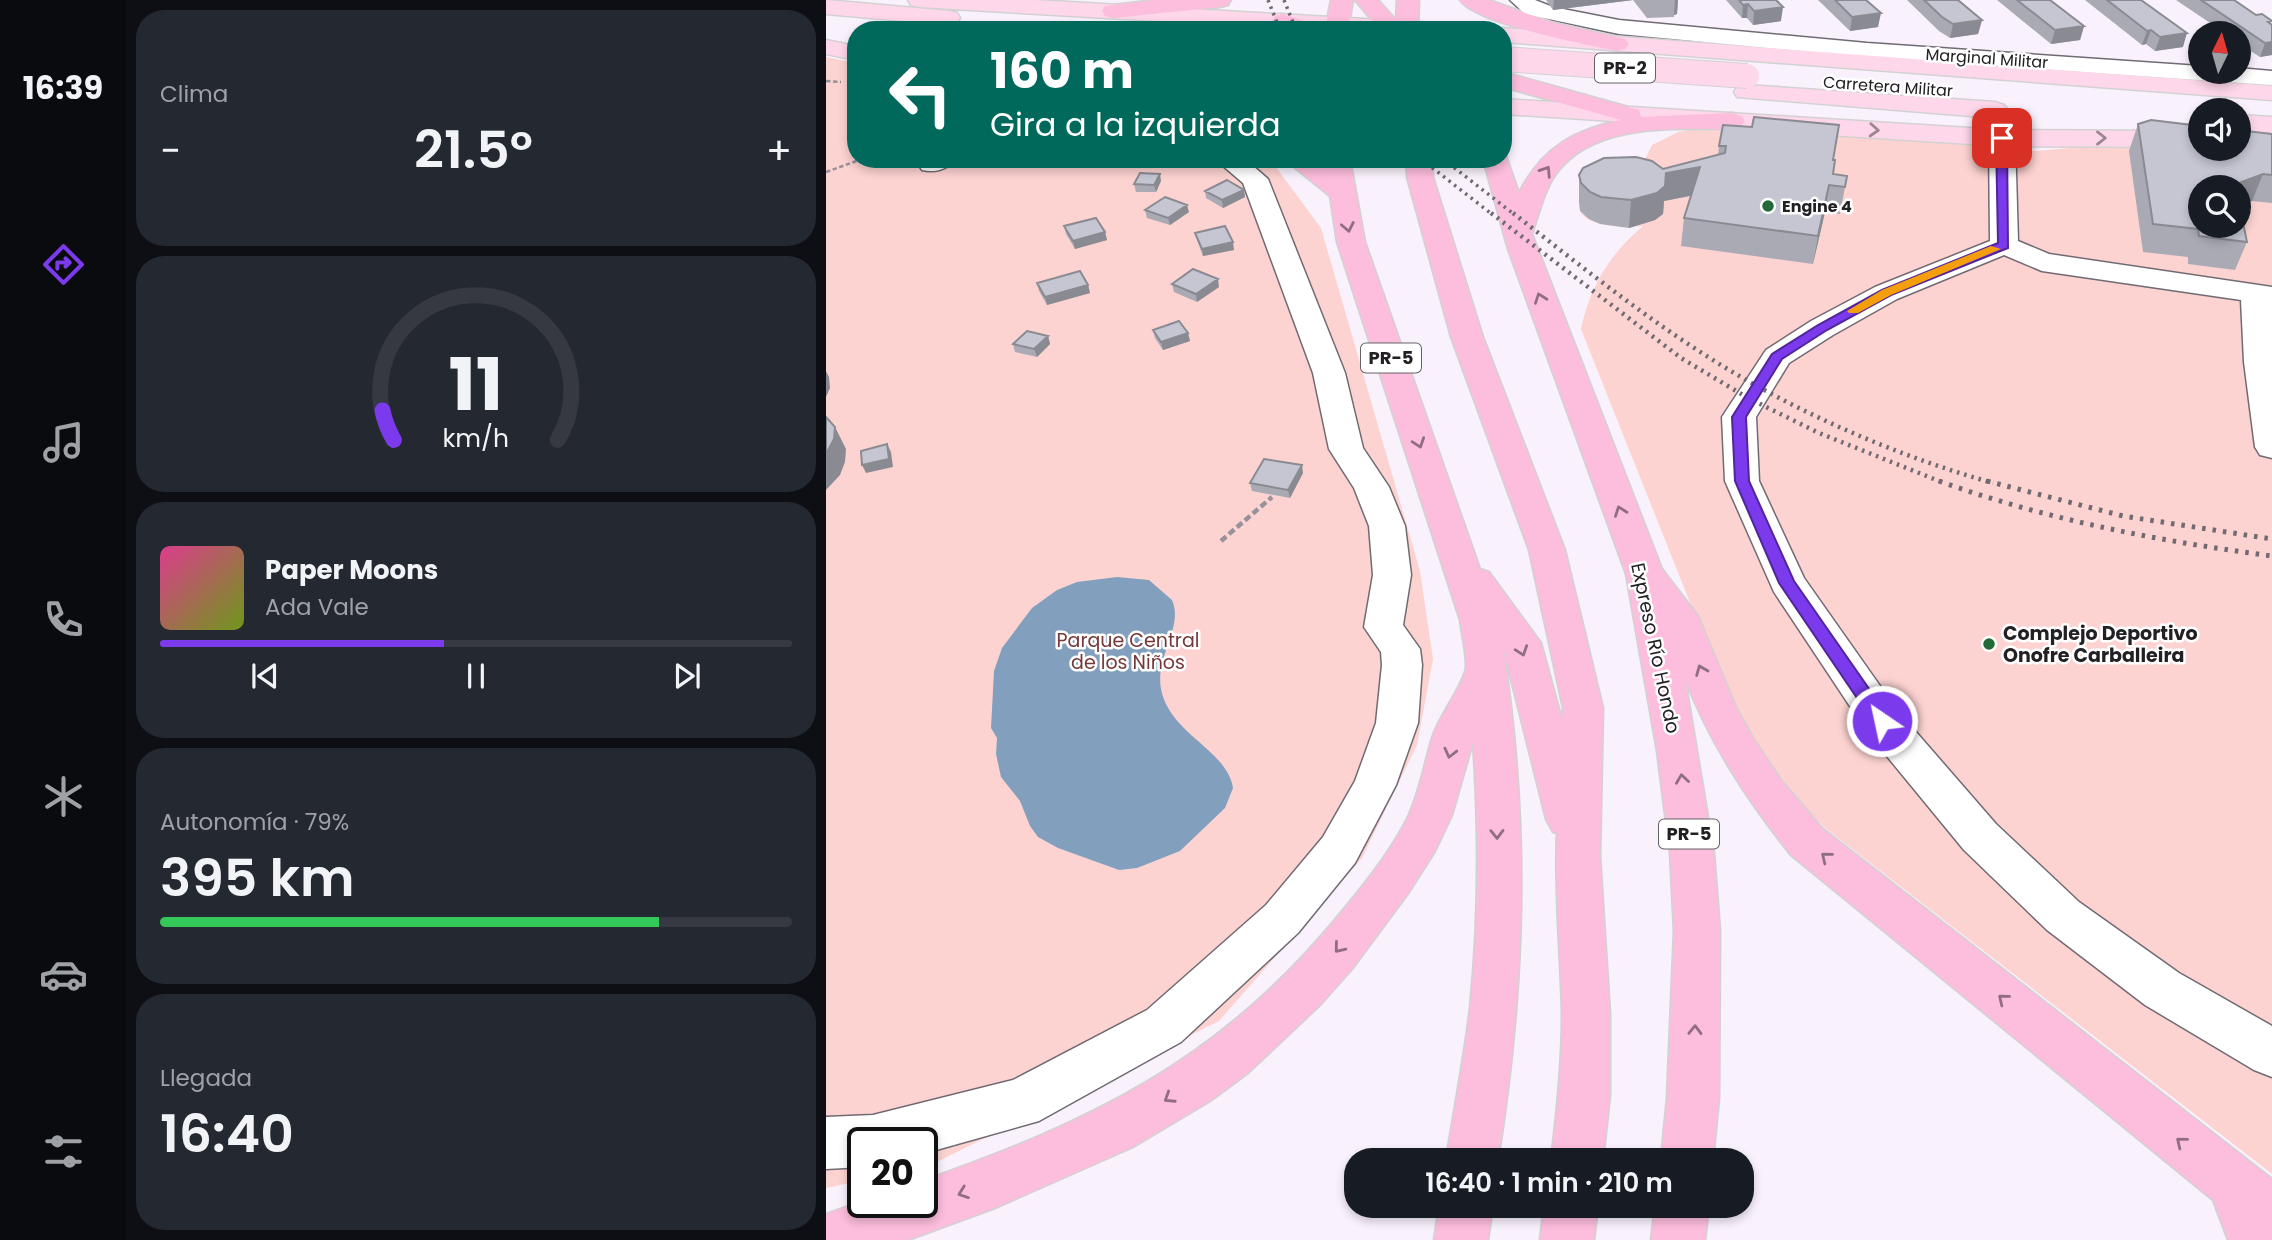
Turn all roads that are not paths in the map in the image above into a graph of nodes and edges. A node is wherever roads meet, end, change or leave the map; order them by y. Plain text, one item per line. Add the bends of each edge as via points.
1 (919, 0) edge
2 (1220, 0) edge
3 (1342, 0) edge
4 (1366, 0) edge
5 (1408, 0) edge
6 (1521, 0) edge
7 (976, 2) edge
8 (826, 7) edge
9 (1113, 11) junction
10 (1447, 17) edge
11 (985, 21) edge
12 (1283, 21) edge
13 (1337, 21) edge
14 (1391, 21) edge
15 (1401, 21) edge
16 (1430, 21) edge
17 (826, 22) edge
18 (847, 24) edge
19 (1512, 36) edge
20 (1580, 41) junction
21 (1617, 44) junction
22 (826, 47) edge
23 (1678, 49) junction
24 (847, 51) edge
25 (1512, 51) edge
26 (1512, 60) edge
27 (1512, 77) edge
28 (2272, 78) edge
29 (1512, 80) edge
30 (1746, 84) junction
31 (2272, 93) edge
32 (1512, 107) edge
33 (2272, 108) edge
34 (2060, 114) dead end
35 (1630, 115) junction
36 (2188, 120) edge
37 (1732, 121) junction
38 (2251, 124) edge
39 (2012, 125) junction
40 (2272, 125) edge
41 (2188, 138) edge
42 (2251, 140) edge
43 (2272, 140) edge
44 (1240, 168) edge
45 (1309, 168) edge
46 (1338, 168) edge
47 (1420, 168) edge
48 (1480, 168) edge
49 (1499, 168) edge
50 (1341, 192) junction
51 (1518, 233) junction
52 (2004, 245) junction
53 (2264, 295) edge
54 (2272, 447) edge
55 (1457, 554) junction
56 (1645, 574) junction
57 (1487, 669) junction
58 (1578, 856) junction
59 (2272, 1054) edge
60 (826, 1143) edge
61 (1474, 1148) edge
62 (1578, 1148) edge
63 (1688, 1148) edge
64 (2253, 1199) edge
65 (1464, 1218) edge
66 (1570, 1218) edge
67 (1681, 1218) edge
68 (830, 1240) edge
69 (1461, 1240) edge
70 (1567, 1240) edge
71 (1678, 1240) edge
72 (2255, 1240) edge

1 - 7 main road
2 - 9 highway
3 - 13 highway
4 - 14 highway
5 - 15 highway
6 - 28 street, Marginal Militar via 1533,9 1609,25 1702,35
7 - 9 main road
8 - 11 main road
9 - 12 main road
10 - 16 main road
10 - 21 highway via 1508,18
17 - 18 main road
19 - 20 main road
20 - 21 main road
20 - 25 main road
21 - 23 main road
22 - 24 main road
23 - 31 main road
23 - 37 main road via 1597,55 1584,68 1581,80 1591,93 1605,98
26 - 30 main road, Carretera Militar / PR-2, bridge
27 - 30 main road, Carretera Militar / PR-2
29 - 35 highway
30 - 33 main road, Carretera Militar / PR-2
30 - 39 main road, Carretera Militar / PR-2
32 - 35 main road
34 - 36 main road
35 - 37 main road
37 -> 39 main road
51 -> 37 highway via 1546,169 1555,158 1589,138 1640,123
38 - 40 main road
39 -> 41 main road
39 - 52 street
42 - 43 main road
44 - 60 street via 1255,179 1329,373 1346,449 1371,487 1387,526 1392,575 1383,627 1400,649 1402,665 1397,723 1375,785 1339,850 1282,919 1164,1026 1021,1103 873,1141
45 - 50 highway
46 - 50 highway, PR-5
47 - 58 highway via 1467,337 1547,550 1583,708
48 - 51 highway via 1492,208
49 - 51 highway, Expreso Río Hondo / PR-5
50 -> 55 highway, PR-5 via 1351,242
56 -> 51 highway, Expreso Río Hondo / PR-5
52 - 53 street via 2042,262
52 - 59 street via 1886,293 1777,357 1739,417 1742,481 1787,583 1882,721 1980,837 2063,916 2162,989
53 - 54 street via 2260,362
55 - 57 highway, PR-5 via 1479,620
55 -> 58 highway via 1521,643
63 -> 56 highway, Expreso Río Hondo / PR-5 via 1697,931 1692,853
64 -> 56 highway via 1807,842 1738,750 1679,616
57 -> 61 highway, PR-5 via 1497,797 1499,923 1494,1007
57 -> 68 highway via 1455,732 1435,808 1418,841 1370,909 1288,1006 1213,1070 1154,1108 1054,1158
58 - 62 highway via 1586,1014 1585,1095
64 - 72 highway
65 - 69 highway
66 - 70 highway
67 - 71 highway

